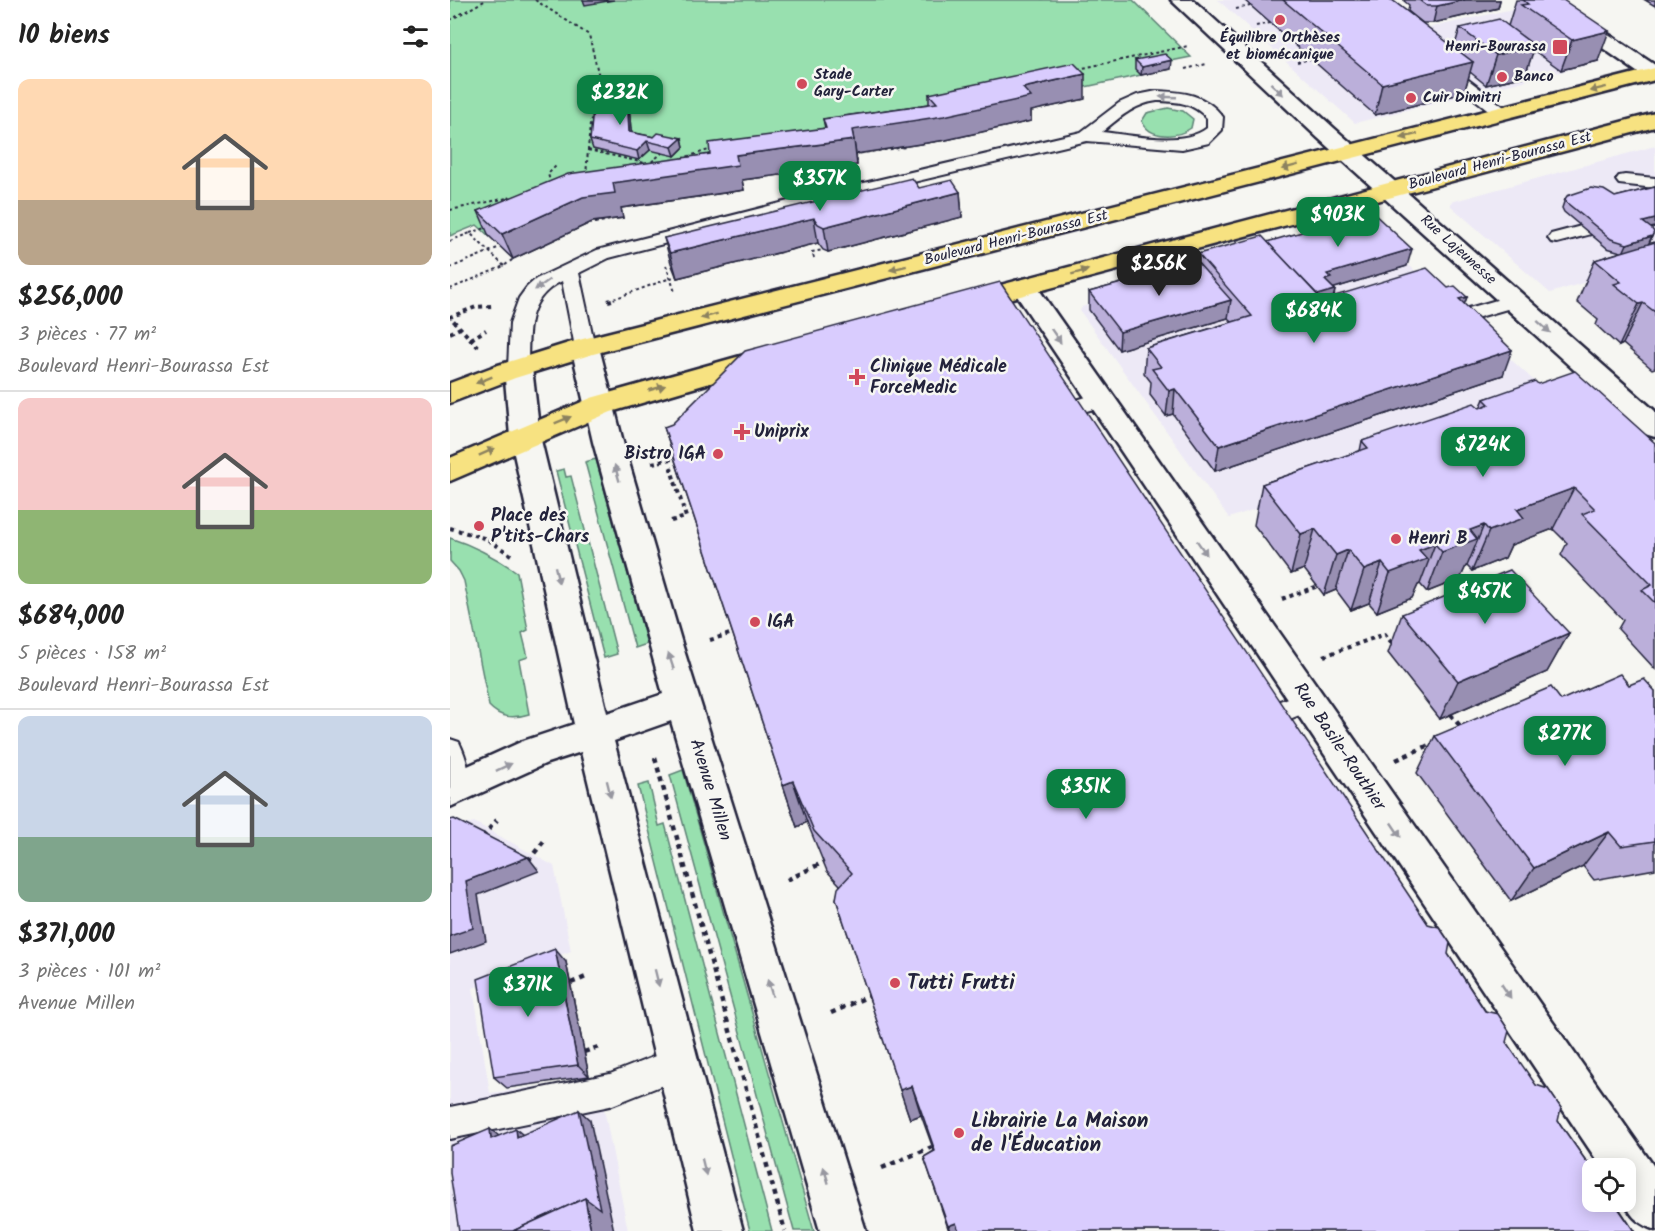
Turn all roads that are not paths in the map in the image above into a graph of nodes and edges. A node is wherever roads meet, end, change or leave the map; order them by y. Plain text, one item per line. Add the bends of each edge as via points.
1 (1181, 0) edge
2 (1544, 0) edge
3 (1429, 57) edge
4 (1655, 74) edge
5 (1502, 113) junction
6 (1655, 120) edge
7 (1087, 135) junction
8 (1346, 152) junction
9 (1625, 180) dead end
10 (1655, 183) edge
11 (1390, 190) junction
12 (1585, 230) edge
13 (1557, 238) dead end
14 (569, 270) junction
15 (1024, 287) junction
16 (1514, 301) junction
17 (937, 311) edge
18 (1455, 318) edge
19 (585, 347) junction
20 (793, 350) edge
21 (518, 368) junction
22 (450, 394) edge
23 (1100, 400) junction
24 (601, 405) junction
25 (1056, 413) edge
26 (1655, 427) edge
27 (525, 436) junction
28 (450, 470) edge
29 (1308, 701) junction
30 (684, 702) junction
31 (1253, 723) edge
32 (595, 732) junction
33 (450, 750) edge
34 (454, 789) edge
35 (678, 1063) junction
36 (450, 1123) edge
37 (1655, 1206) edge
38 (720, 1231) edge
39 (843, 1231) edge

1 -> 8 street, Rue Lajeunesse
2 - 4 street
3 - 5 lane
4 -> 5 main road, Boulevard Henri-Bourassa Est
5 -> 8 main road, Boulevard Henri-Bourassa Est
6 - 11 main road, Boulevard Henri-Bourassa Est
7 -> 7 lane via 1182,144 1203,139 1216,124 1210,110 1193,100 1157,96 1125,106
7 - 14 lane via 640,243
8 - 11 street, Rue Lajeunesse
8 -> 19 main road, Boulevard Henri-Bourassa Est
9 - 10 lane
15 -> 11 main road, Boulevard Henri-Bourassa Est
11 - 16 street, Rue Lajeunesse
12 - 13 lane
14 - 19 lane
14 -> 21 lane via 543,283 528,298 520,323
15 - 17 main road, Boulevard Henri-Bourassa Est
15 -> 23 street, Rue Basile-Routhier
16 - 18 lane
16 -> 26 street, Rue Lajeunesse
19 - 21 main road, Boulevard Henri-Bourassa Est
19 - 24 street, Avenue Millen
24 -> 20 main road
21 -> 22 main road, Boulevard Henri-Bourassa Est
21 - 27 street
23 - 25 lane
23 -> 29 street, Rue Basile-Routhier via 1168,515
27 -> 24 main road
30 -> 24 street, Avenue Millen
28 -> 27 main road
27 -> 32 street
29 - 31 lane
29 -> 37 street, Rue Basile-Routhier
30 - 32 street
39 -> 30 street, Avenue Millen
34 -> 32 street via 536,752
32 -> 35 street
33 - 34 lane
35 - 36 lane via 602,1092
35 -> 38 street

